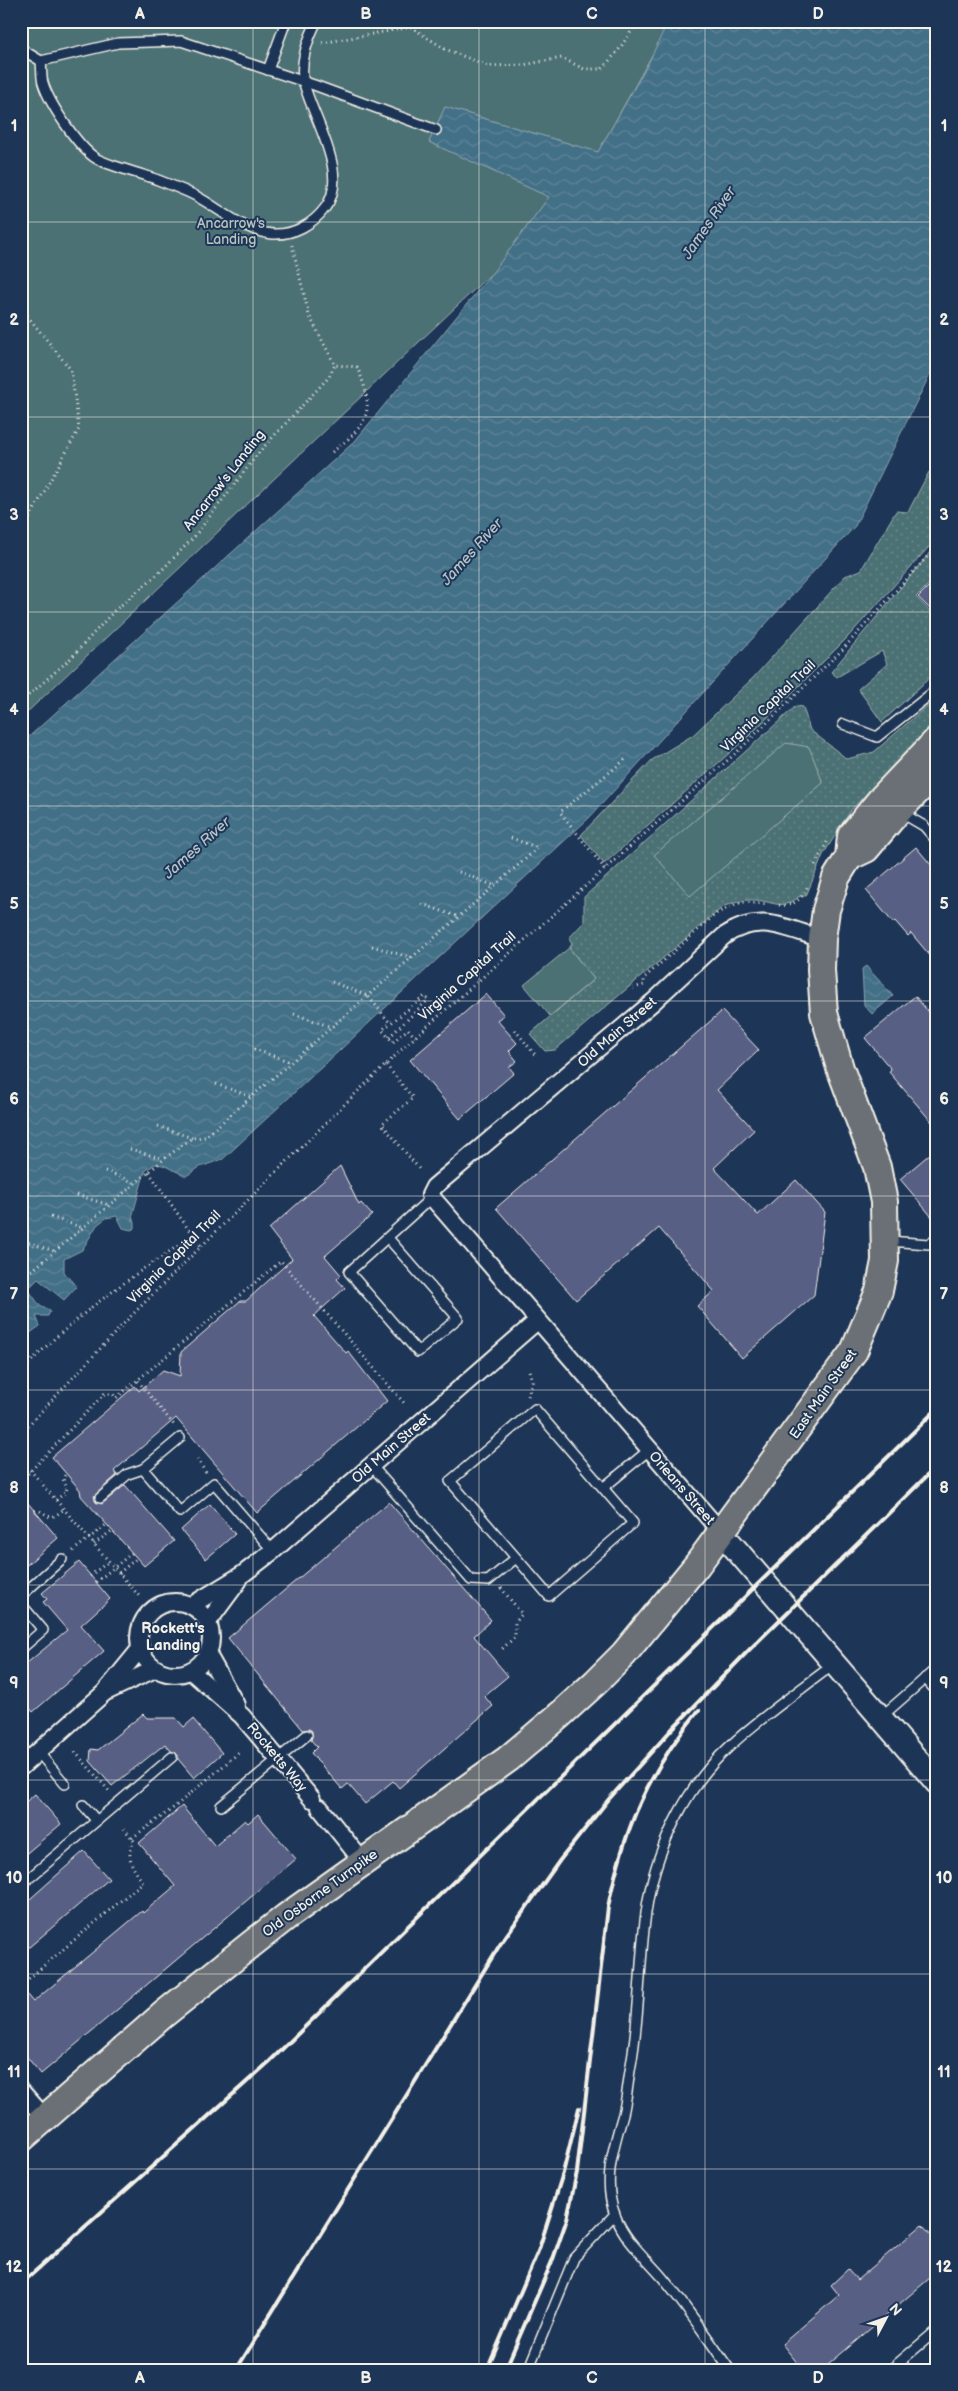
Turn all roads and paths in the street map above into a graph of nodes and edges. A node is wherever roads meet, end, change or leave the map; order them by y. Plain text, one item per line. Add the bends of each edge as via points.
1 (286, 21) edge
2 (317, 21) edge
3 (398, 21) edge
4 (638, 21) edge
5 (390, 31) junction
6 (308, 45) junction
7 (21, 49) edge
8 (41, 60) junction
9 (268, 70) junction
10 (303, 82) junction
11 (436, 130) dead end
12 (288, 232) junction
13 (21, 308) edge
14 (335, 365) junction
15 (332, 452) dead end
16 (21, 532) edge
17 (937, 546) edge
18 (937, 689) edge
19 (21, 702) edge
20 (843, 724) dead end
21 (937, 740) edge
22 (626, 759) dead end
23 (937, 771) edge
24 (898, 811) junction
25 (509, 837) dead end
26 (937, 841) edge
27 (849, 857) junction
28 (605, 869) junction
29 (459, 872) dead end
30 (495, 886) junction
31 (422, 904) dead end
32 (459, 917) junction
33 (822, 939) junction
34 (372, 946) dead end
35 (412, 958) junction
36 (332, 982) dead end
37 (368, 996) junction
38 (294, 1014) dead end
39 (390, 1024) junction
40 (332, 1027) junction
41 (515, 1030) dead end
42 (389, 1037) junction
43 (415, 1037) junction
44 (254, 1049) dead end
45 (537, 1057) dead end
46 (291, 1063) junction
47 (386, 1065) junction
48 (216, 1084) dead end
49 (252, 1097) junction
50 (158, 1126) dead end
51 (192, 1138) junction
52 (130, 1149) dead end
53 (164, 1159) junction
54 (420, 1170) dead end
55 (104, 1171) dead end
56 (149, 1172) junction
57 (136, 1183) junction
58 (76, 1195) dead end
59 (431, 1195) junction
60 (110, 1205) junction
61 (51, 1217) dead end
62 (83, 1228) junction
63 (193, 1236) junction
64 (388, 1238) junction
65 (937, 1238) edge
66 (24, 1240) dead end
67 (885, 1241) junction
68 (201, 1246) junction
69 (55, 1251) junction
70 (21, 1272) edge
71 (28, 1274) junction
72 (21, 1292) edge
73 (537, 1321) junction
74 (529, 1370) dead end
75 (21, 1371) edge
76 (138, 1381) junction
77 (528, 1396) dead end
78 (405, 1404) dead end
79 (21, 1433) edge
80 (179, 1433) joint
81 (649, 1450) junction
82 (21, 1457) edge
83 (197, 1459) dead end
84 (371, 1466) junction
85 (21, 1467) edge
86 (143, 1469) junction
87 (30, 1470) junction
88 (27, 1473) junction
89 (66, 1473) dead end
90 (207, 1473) dead end
91 (21, 1481) edge
92 (603, 1488) junction
93 (100, 1498) dead end
94 (56, 1500) junction
95 (64, 1509) junction
96 (35, 1511) dead end
97 (107, 1524) dead end
98 (113, 1530) dead end
99 (720, 1532) junction
100 (89, 1538) junction
101 (94, 1544) junction
102 (273, 1551) junction
103 (132, 1553) dead end
104 (137, 1558) dead end
105 (516, 1558) junction
106 (62, 1559) joint
107 (109, 1561) junction
108 (114, 1567) junction
109 (119, 1573) junction
110 (243, 1574) junction
111 (90, 1576) dead end
112 (492, 1578) junction
113 (96, 1582) dead end
114 (21, 1596) edge
115 (139, 1596) dead end
116 (21, 1604) edge
117 (192, 1605) junction
118 (208, 1622) junction
119 (502, 1648) dead end
120 (21, 1649) edge
121 (140, 1649) junction
122 (624, 1654) joint
123 (208, 1655) junction
124 (834, 1663) junction
125 (155, 1668) junction
126 (937, 1668) edge
127 (191, 1671) junction
128 (925, 1678) junction
129 (937, 1692) edge
130 (104, 1693) junction
131 (242, 1716) junction
132 (880, 1718) junction
133 (307, 1735) dead end
134 (241, 1751) dead end
135 (75, 1752) dead end
136 (28, 1757) edge
137 (172, 1757) dead end
138 (278, 1758) junction
139 (937, 1783) edge
140 (65, 1784) dead end
141 (110, 1792) dead end
142 (83, 1805) dead end
143 (221, 1806) dead end
144 (96, 1820) junction
145 (123, 1827) dead end
146 (132, 1838) junction
147 (363, 1862) junction
148 (21, 1885) edge
149 (21, 1985) edge
150 (21, 2091) edge
151 (45, 2118) junction
152 (21, 2138) edge
153 (614, 2214) junction
154 (937, 2330) edge
155 (528, 2370) edge
156 (730, 2370) edge
157 (890, 2370) edge

1 - 9 lane
2 - 6 lane
3 - 5 path
4 - 5 path via 602,70 584,69 562,58 523,65 488,66 444,49 411,27
5 - 6 path
6 - 10 lane
7 - 8 lane
8 - 9 lane via 118,43 182,41
8 - 12 lane via 43,83 61,120 94,158 194,195 255,231
9 - 10 lane
10 - 11 lane
10 - 12 lane via 334,172 333,192 313,222
12 - 14 path via 309,315
13 - 16 path via 72,370 79,429
14 - 15 path via 357,367 369,401 366,418 348,440
14 - 19 path, Ancarrow’s Landing via 329,377 260,451 194,537 159,574 114,611 71,658
17 - 28 path, Virginia Capital Trail via 805,687
18 - 20 lane via 877,737
21 - 27 main road, East Main Street via 863,818 850,836
22 - 28 path via 560,812
23 - 24 main road, East Main Street
24 - 26 lane via 924,826
24 - 27 main road, East Main Street via 866,849
25 - 30 path via 538,848
27 - 33 main road, East Main Street via 836,878 826,910
28 - 43 path, Virginia Capital Trail
29 - 30 path
30 - 32 path
31 - 32 path
32 - 35 path
33 - 59 street, Old Main Street via 760,923 737,928 724,936
33 - 67 main road, East Main Street via 824,1013 840,1068 877,1167 884,1202
34 - 35 path
35 - 37 path
36 - 37 path
37 - 39 path
37 - 40 path
38 - 40 path
39 - 42 path via 382,1030
39 - 42 path via 425,996 428,1000
40 - 46 path
41 - 45 path
42 - 43 path via 393,1042 408,1029
43 - 47 path, Virginia Capital Trail
44 - 46 path
46 - 49 path
47 - 54 path via 414,1098 382,1124
47 - 68 path, Virginia Capital Trail
48 - 49 path
49 - 51 path via 205,1137
50 - 51 path
51 - 53 path
52 - 53 path
53 - 56 path
55 - 57 path
56 - 57 path
56 - 63 path
57 - 60 path
58 - 60 path
59 - 64 lane
59 - 73 street, Orleans Street
60 - 62 path
61 - 62 path
62 - 69 path
63 - 68 path
63 - 75 path via 93,1306
64 - 64 lane via 349,1272 418,1352 458,1318
65 - 67 lane via 928,1244
66 - 69 path
67 - 99 main road, East Main Street via 879,1292 854,1351
68 - 79 path, Virginia Capital Trail via 76,1372
69 - 71 path
70 - 71 path
71 - 72 path via 24,1276
73 - 81 street, Orleans Street
73 - 84 street, Old Main Street
74 - 77 path via 532,1381
76 - 78 path via 281,1261
76 - 80 path
76 - 87 path via 116,1398 113,1394 104,1394
80 - 86 lane
81 - 92 lane
81 - 99 street, Orleans Street
82 - 85 path via 27,1460
83 - 90 path
84 - 102 street, Old Main Street
84 - 112 lane via 471,1580 479,1582
85 - 88 path
86 - 93 lane via 128,1474
86 - 102 lane via 180,1512 214,1483
87 - 88 path
87 - 94 path
88 - 91 path
89 - 94 path via 63,1479 66,1492
92 - 105 lane via 633,1523 549,1596
92 - 105 lane via 535,1408 450,1481
94 - 95 path
95 - 96 path via 50,1517
95 - 100 path
97 - 100 path
98 - 101 path
99 - 122 main road, East Main Street
99 - 124 street, Orleans Street
100 - 101 path
100 - 106 path
101 - 107 path
102 - 110 street, Old Main Street
103 - 108 path
104 - 109 path
105 - 112 lane
106 - 114 lane
107 - 108 path
107 - 111 path
108 - 109 path
108 - 113 path
109 - 115 path
110 - 117 street, Old Main Street
110 - 118 street, Old Main Street
112 - 119 path via 522,1614 515,1623 515,1637
116 - 120 lane via 43,1630
117 - 118 street
117 - 121 street via 171,1602 151,1610 140,1628
118 - 123 street via 211,1644
121 - 125 street
121 - 130 street
122 - 147 main road, Old Osborne Turnpike via 508,1759
123 - 127 street
123 - 131 street, Rocketts Way
124 - 132 street, Orleans Street
124 - 153 lane via 729,1746 694,1789 663,1846 646,1911 632,2061 612,2150 610,2170
125 - 127 street via 166,1674
125 - 130 street
126 - 128 lane
127 - 131 street, Rocketts Way
128 - 129 lane
128 - 132 lane
130 - 136 street
131 - 138 street, Rocketts Way
132 - 139 street, Orleans Street
133 - 138 lane
134 - 146 path
135 - 141 path
136 - 140 lane
137 - 144 lane
138 - 143 lane
138 - 147 street, Rocketts Way
142 - 144 lane
144 - 148 lane
145 - 146 path
146 - 149 path via 130,1862 143,1882
147 - 151 main road, Old Osborne Turnpike via 241,1952
150 - 151 street
151 - 152 main road, Old Osborne Turnpike
153 - 155 lane via 574,2258
153 - 156 lane via 626,2237 661,2276
154 - 157 lane

